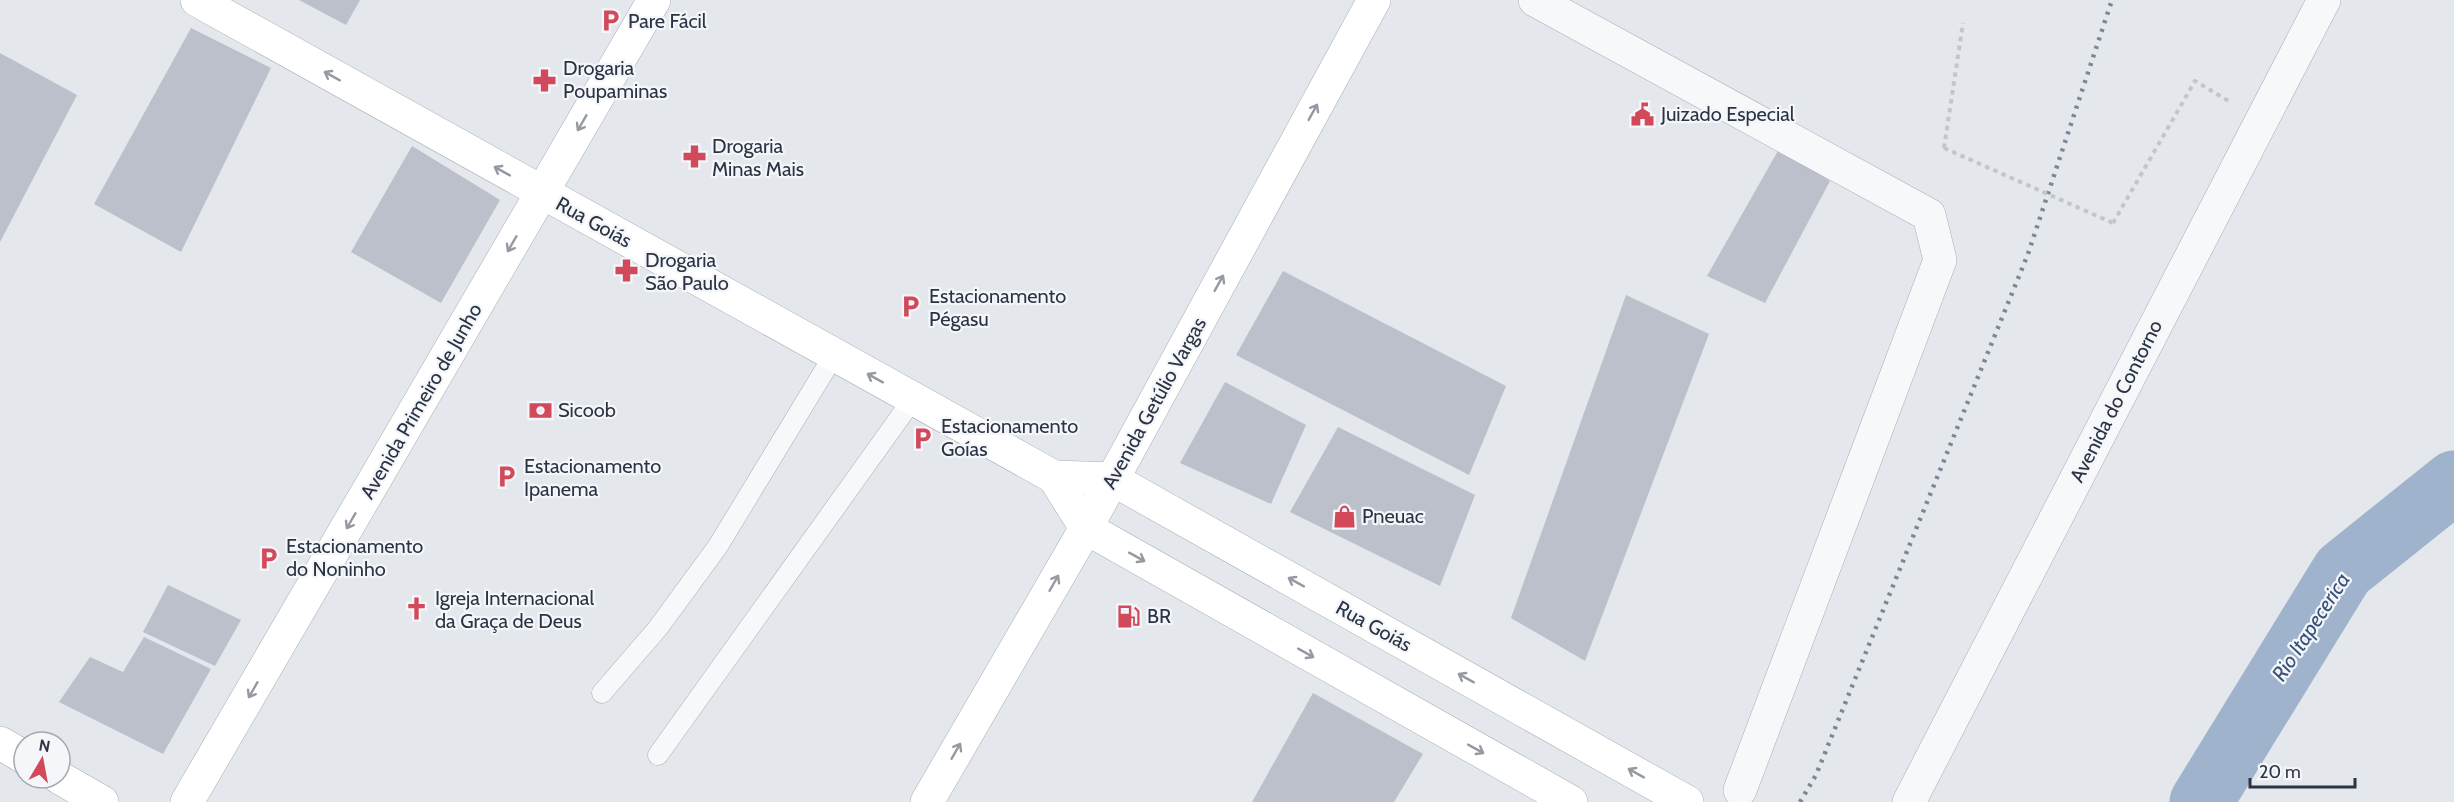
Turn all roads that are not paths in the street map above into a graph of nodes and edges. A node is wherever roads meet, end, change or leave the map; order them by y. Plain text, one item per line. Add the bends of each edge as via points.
1 (197, 0) edge
2 (654, 0) edge
3 (1374, 0) edge
4 (1535, 0) edge
5 (2324, 0) edge
6 (542, 193) junction
7 (834, 355) junction
8 (913, 399) junction
9 (1054, 477) junction
10 (1112, 479) junction
11 (1086, 528) junction
12 (602, 693) dead end
13 (658, 755) dead end
14 (72, 785) edge
15 (1740, 790) dead end
16 (102, 802) edge
17 (188, 802) edge
18 (927, 802) edge
19 (1571, 802) edge
20 (1687, 802) edge
21 (1909, 802) edge

6 -> 1 main road, Rua Goiás
2 -> 6 main road, Avenida Primeiro de Junho
10 -> 3 main road, Avenida Getúlio Vargas
4 - 15 street via 1929,215 1940,260
5 - 21 street, Avenida do Contorno
6 - 7 main road, Rua Goiás
6 -> 17 main road, Avenida Primeiro de Junho
8 -> 7 main road, Rua Goiás
7 - 12 lane via 718,546 658,628
8 - 9 main road, Rua Goiás
8 - 13 lane
9 - 10 main road, Rua Goiás
9 - 11 main road, Rua Goiás
10 - 11 main road, Avenida Getúlio Vargas
20 -> 10 main road, Rua Goiás
18 -> 11 main road, Avenida Getúlio Vargas
11 -> 19 main road, Rua Goiás
14 - 16 main road

